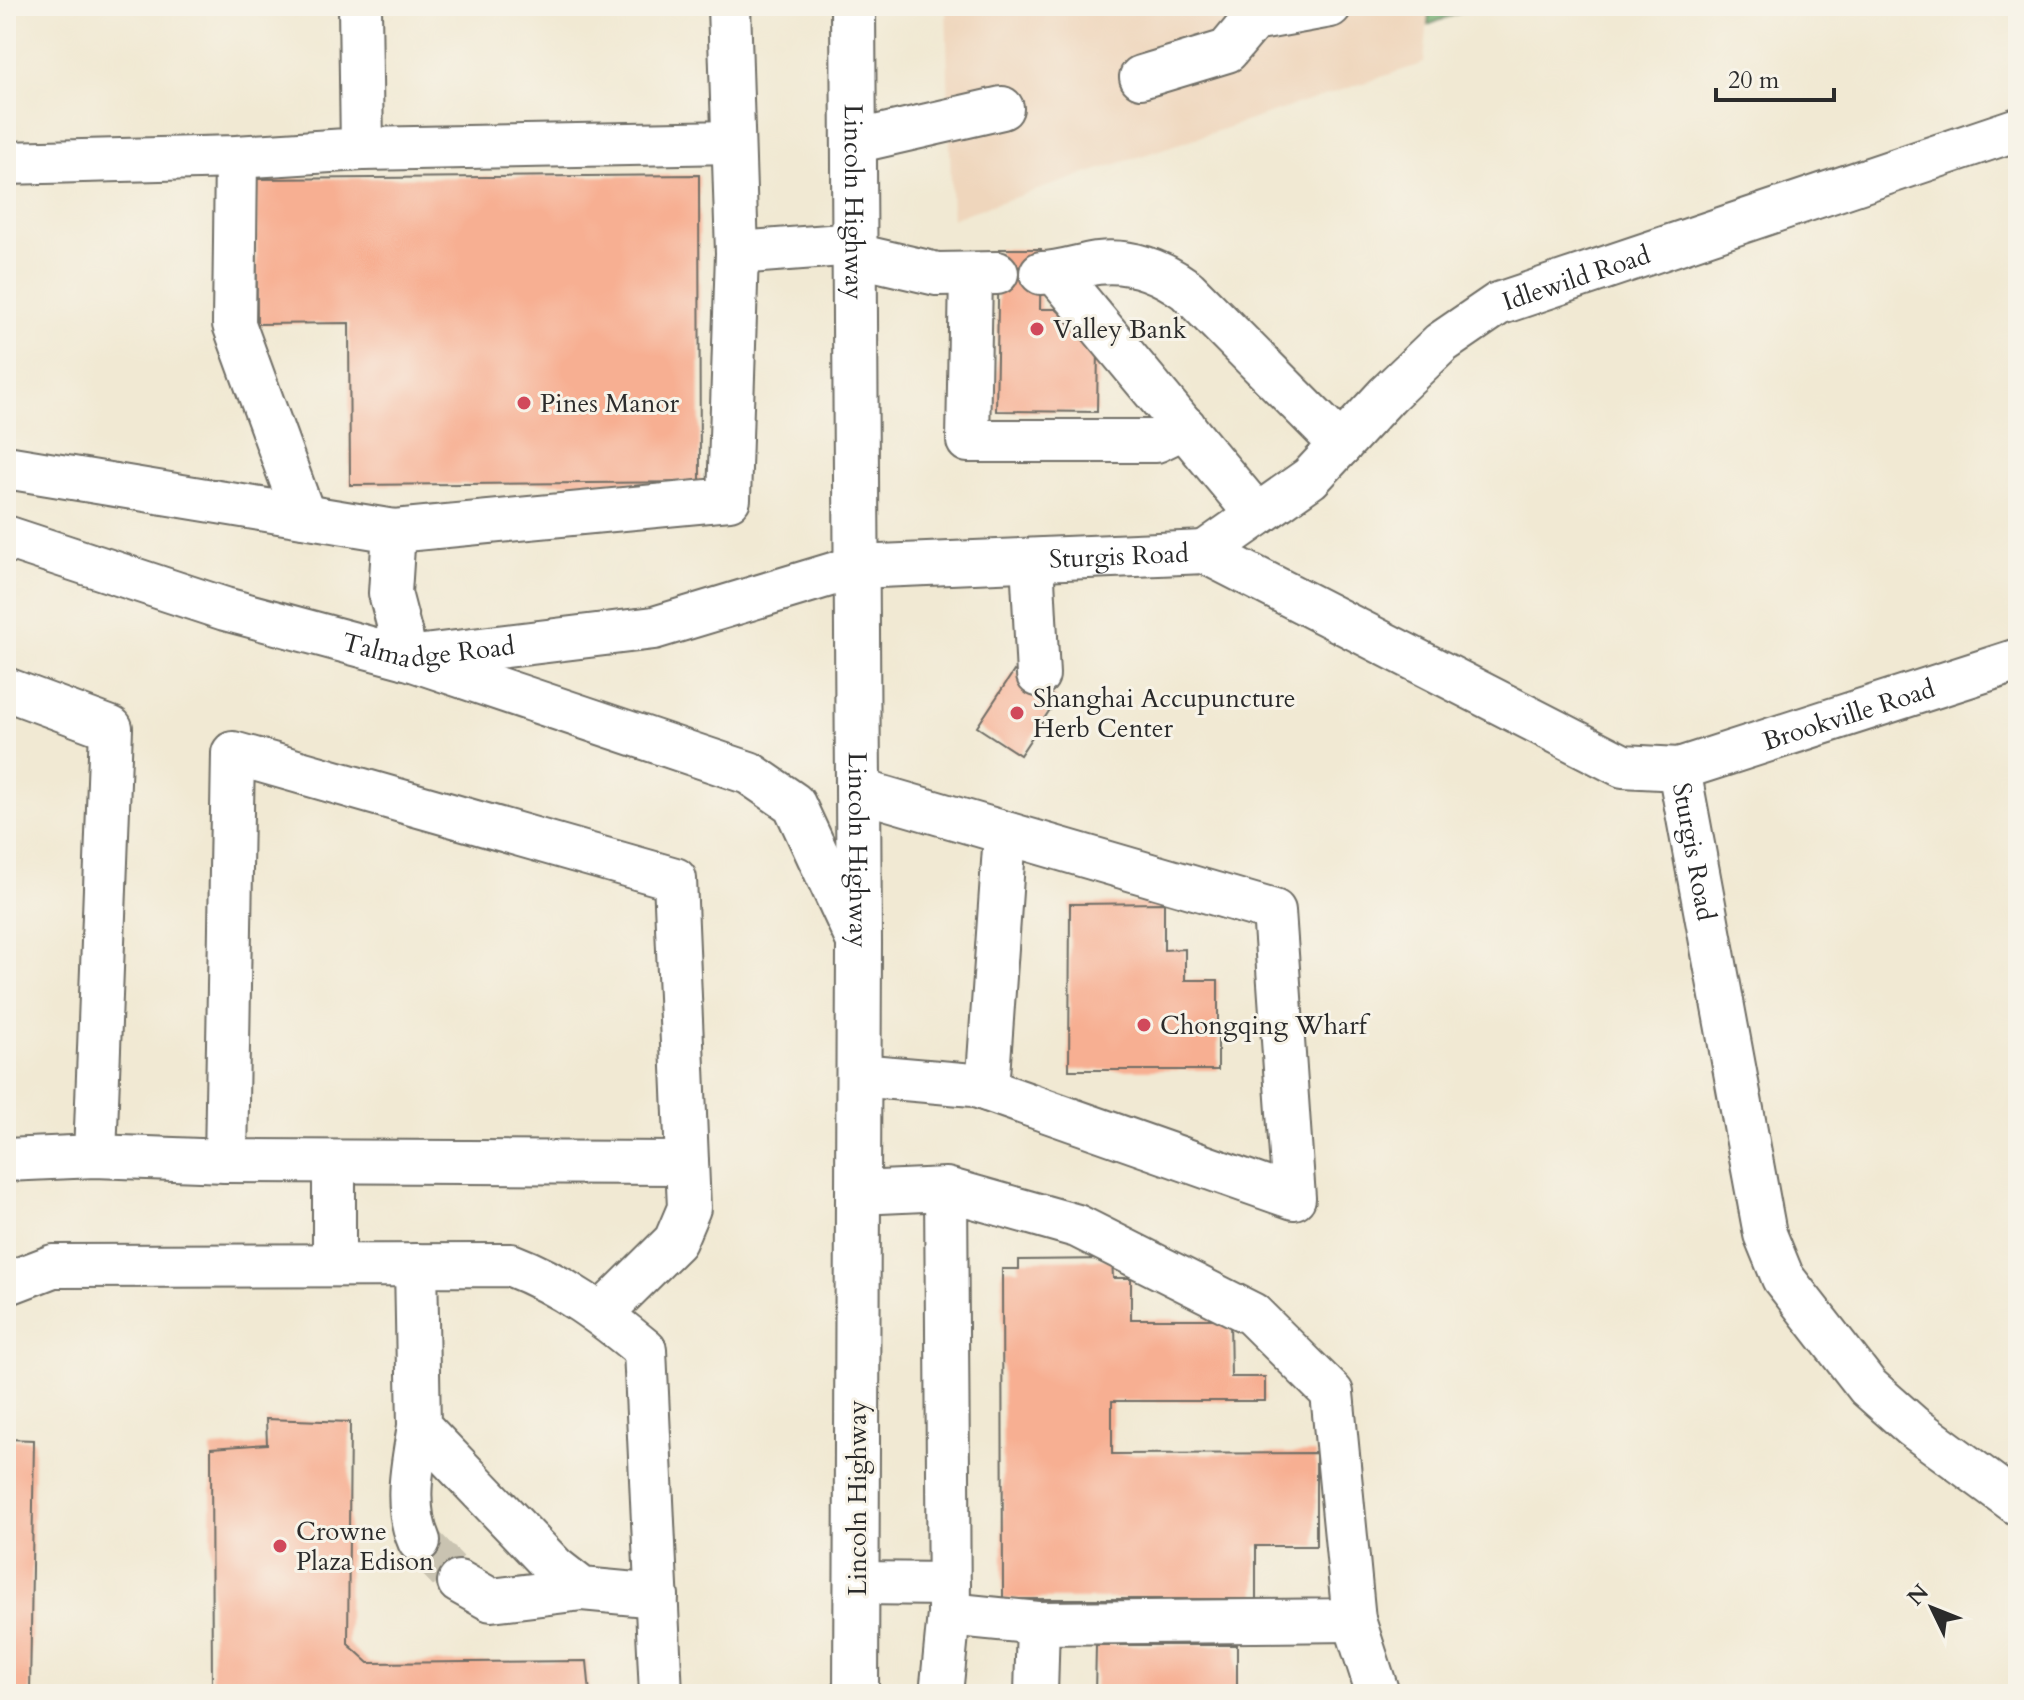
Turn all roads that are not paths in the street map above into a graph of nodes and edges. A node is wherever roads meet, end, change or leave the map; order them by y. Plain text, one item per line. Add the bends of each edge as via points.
1 (360, 6) edge
2 (729, 6) edge
3 (853, 6) edge
4 (1330, 6) edge
5 (1141, 77) dead end
6 (1002, 108) dead end
7 (2018, 129) edge
8 (733, 142) junction
9 (854, 142) junction
10 (362, 149) junction
11 (236, 157) junction
12 (6, 163) edge
13 (855, 250) junction
14 (737, 253) junction
15 (1185, 427) junction
16 (1341, 445) junction
17 (6, 467) edge
18 (1257, 515) junction
19 (304, 516) junction
20 (394, 531) junction
21 (6, 537) edge
22 (1205, 552) junction
23 (1032, 560) junction
24 (856, 567) junction
25 (407, 658) junction
26 (2018, 660) edge
27 (1038, 675) dead end
28 (6, 689) edge
29 (1679, 769) junction
30 (858, 790) junction
31 (1005, 834) junction
32 (859, 944) junction
33 (858, 1075) junction
34 (987, 1090) junction
35 (95, 1156) junction
36 (6, 1160) edge
37 (226, 1161) junction
38 (334, 1162) junction
39 (687, 1163) junction
40 (946, 1189) junction
41 (858, 1193) junction
42 (334, 1265) junction
43 (416, 1265) junction
44 (6, 1284) edge
45 (602, 1313) junction
46 (419, 1426) junction
47 (2018, 1504) edge
48 (419, 1541) tunnel mouth
49 (459, 1582) tunnel mouth
50 (857, 1583) junction
51 (582, 1589) junction
52 (657, 1596) junction
53 (949, 1599) junction
54 (1354, 1620) junction
55 (1038, 1623) junction
56 (661, 1694) edge
57 (856, 1694) edge
58 (941, 1694) edge
59 (1036, 1694) edge
60 (1378, 1694) edge

1 - 10 street
2 - 8 street
3 - 9 main road, Lincoln Highway
4 - 5 street via 1253,20 1227,51
6 - 9 street
7 - 16 street, Idlewild Road via 1498,304 1441,343
8 - 10 street
8 - 14 street
9 - 13 main road, Lincoln Highway
10 - 11 street
11 - 12 street
11 - 19 street via 234,324
13 - 14 street
13 - 15 street via 937,274 985,273 968,441 1156,441
13 - 24 main road, Lincoln Highway
14 - 20 street via 729,499
15 - 16 street via 1048,273 1127,263 1172,279
15 - 18 street
16 - 18 street, Idlewild Road via 1310,478
17 - 19 street
18 - 22 street, Idlewild Road
19 - 20 street
20 - 25 street via 390,593
21 - 25 street, Talmadge Road via 225,609
22 - 23 street, Sturgis Road
22 - 29 street, Sturgis Road via 1623,766
23 - 24 street, Sturgis Road
23 - 27 street
24 - 25 street, Talmadge Road via 654,628
24 - 30 main road, Lincoln Highway
25 - 32 street via 749,773 794,804
26 - 29 street, Brookville Road
28 - 35 street via 111,728
29 - 47 street, Sturgis Road via 1765,1234 1783,1278 1868,1387
30 - 31 street
30 - 32 main road, Lincoln Highway
31 - 34 street
31 - 34 street via 1274,911 1294,1198
32 - 33 main road, Lincoln Highway
33 - 34 street
33 - 41 main road, Lincoln Highway
35 - 36 street
35 - 37 street
37 - 38 street
37 - 39 street via 233,753 675,879
38 - 39 street
38 - 42 street
39 - 45 street via 689,1208 675,1241
40 - 41 street
40 - 53 street
40 - 54 street via 1077,1226 1252,1314 1332,1393
41 - 50 main road, Lincoln Highway
42 - 43 street
42 - 44 street via 53,1266
43 - 45 street via 511,1265 546,1278
43 - 46 street
45 - 52 street via 645,1350
46 - 48 street via 410,1488
46 - 51 street via 555,1568
49 - 51 street via 491,1600
50 - 53 street
50 - 57 main road, Lincoln Highway
51 - 52 street
52 - 56 street
53 - 55 street
53 - 58 street
54 - 55 street
54 - 60 street
55 - 59 street

